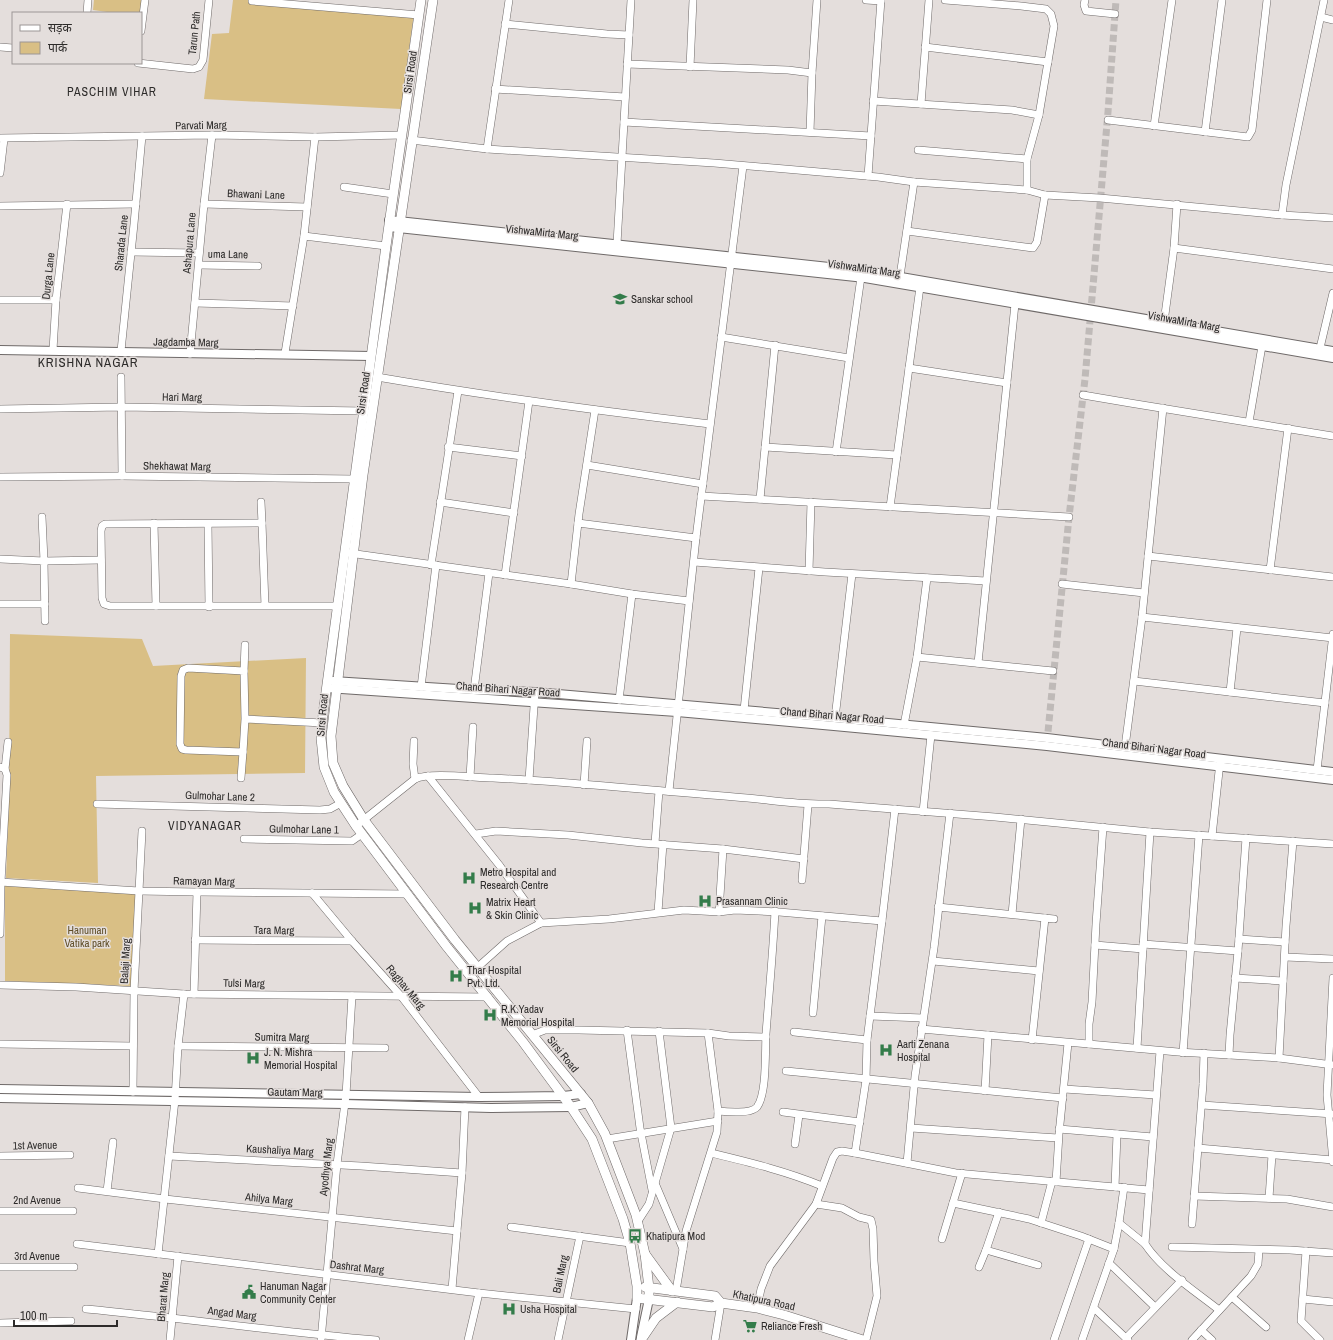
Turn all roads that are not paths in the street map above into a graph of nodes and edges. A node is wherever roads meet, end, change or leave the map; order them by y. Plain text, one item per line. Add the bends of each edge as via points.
1 (88, 0) edge
2 (145, 0) edge
3 (209, 0) edge
4 (421, 0) edge
5 (433, 0) edge
6 (509, 0) edge
7 (631, 0) edge
8 (693, 0) edge
9 (817, 0) edge
10 (866, 0) edge
11 (929, 0) edge
12 (945, 0) edge
13 (1085, 0) edge
14 (1172, 0) edge
15 (1222, 0) edge
16 (1267, 0) edge
17 (1324, 0) edge
18 (252, 1) edge
19 (881, 1) edge
20 (87, 12) edge
21 (1115, 14) dead end
22 (419, 15) junction
23 (1321, 17) junction
24 (1333, 20) edge
25 (142, 23) edge
26 (505, 24) junction
27 (629, 35) junction
28 (0, 47) edge
29 (925, 47) junction
30 (12, 48) edge
31 (1048, 62) junction
32 (142, 63) edge
33 (627, 64) junction
34 (690, 67) junction
35 (812, 73) junction
36 (495, 89) junction
37 (625, 97) junction
38 (873, 101) junction
39 (921, 104) junction
40 (1039, 115) junction
41 (1108, 120) dead end
42 (624, 122) junction
43 (1154, 126) junction
44 (810, 132) junction
45 (1205, 132) junction
46 (212, 135) junction
47 (402, 135) junction
48 (142, 136) junction
49 (871, 136) junction
50 (315, 137) junction
51 (2, 138) edge
52 (412, 140) junction
53 (487, 149) junction
54 (918, 150) dead end
55 (622, 157) junction
56 (1027, 159) junction
57 (743, 166) junction
58 (0, 173) edge
59 (868, 176) junction
60 (914, 182) junction
61 (344, 187) dead end
62 (1027, 190) junction
63 (393, 194) junction
64 (1045, 195) junction
65 (67, 204) junction
66 (136, 204) junction
67 (204, 204) junction
68 (1177, 204) junction
69 (0, 206) edge
70 (307, 207) junction
71 (1282, 215) junction
72 (1333, 218) edge
73 (389, 224) junction
74 (400, 225) junction
75 (907, 231) junction
76 (304, 236) junction
77 (617, 244) junction
78 (386, 246) junction
79 (1174, 248) junction
80 (131, 252) junction
81 (199, 253) junction
82 (731, 260) junction
83 (199, 265) junction
84 (258, 266) dead end
85 (1333, 269) edge
86 (900, 276) junction
87 (861, 277) junction
88 (920, 287) junction
89 (1333, 293) edge
90 (0, 300) edge
91 (56, 300) junction
92 (195, 303) junction
93 (1015, 304) junction
94 (293, 306) junction
95 (1164, 322) junction
96 (721, 337) junction
97 (775, 345) junction
98 (1262, 346) junction
99 (1320, 348) junction
100 (0, 350) edge
101 (53, 350) junction
102 (1333, 350) edge
103 (121, 351) junction
104 (285, 353) junction
105 (190, 354) junction
106 (371, 356) junction
107 (849, 358) junction
108 (1333, 358) edge
109 (908, 368) junction
110 (377, 377) junction
111 (121, 378) dead end
112 (1007, 383) junction
113 (458, 391) junction
114 (1083, 395) dead end
115 (529, 401) junction
116 (122, 407) junction
117 (1163, 408) junction
118 (0, 409) edge
119 (595, 410) junction
120 (364, 411) junction
121 (1249, 422) junction
122 (710, 424) junction
123 (1288, 428) junction
124 (1333, 436) edge
125 (448, 447) junction
126 (766, 448) junction
127 (836, 452) junction
128 (897, 455) junction
129 (522, 456) junction
130 (587, 465) junction
131 (122, 476) junction
132 (0, 477) edge
133 (354, 479) junction
134 (703, 484) junction
135 (702, 496) junction
136 (760, 499) junction
137 (261, 502) dead end
138 (440, 502) junction
139 (811, 502) junction
140 (890, 506) junction
141 (993, 512) junction
142 (514, 513) junction
143 (42, 517) dead end
144 (1069, 517) dead end
145 (262, 523) junction
146 (578, 523) junction
147 (154, 524) junction
148 (208, 524) junction
149 (696, 538) junction
150 (349, 553) junction
151 (1148, 556) junction
152 (0, 559) edge
153 (101, 560) junction
154 (44, 561) junction
155 (694, 562) junction
156 (433, 565) junction
157 (760, 568) junction
158 (1270, 570) junction
159 (809, 571) junction
160 (489, 573) junction
161 (852, 574) junction
162 (506, 575) junction
163 (1333, 577) edge
164 (927, 578) junction
165 (986, 581) junction
166 (571, 584) junction
167 (1062, 584) dead end
168 (632, 594) junction
169 (1144, 594) junction
170 (689, 601) junction
171 (0, 604) edge
172 (45, 604) junction
173 (156, 606) junction
174 (265, 606) junction
175 (337, 606) junction
176 (209, 607) junction
177 (1142, 617) junction
178 (45, 621) dead end
179 (1237, 628) junction
180 (1333, 634) edge
181 (1332, 638) edge
182 (245, 645) dead end
183 (918, 657) junction
184 (978, 663) junction
185 (244, 671) junction
186 (1053, 671) dead end
187 (1134, 681) junction
188 (327, 684) junction
189 (337, 685) junction
190 (421, 687) junction
191 (474, 690) junction
192 (535, 692) junction
193 (1230, 692) junction
194 (619, 700) junction
195 (535, 702) junction
196 (1325, 703) junction
197 (678, 708) junction
198 (744, 710) junction
199 (835, 718) junction
200 (245, 719) junction
201 (323, 723) junction
202 (904, 725) junction
203 (473, 727) dead end
204 (931, 735) junction
205 (414, 741) dead end
206 (588, 741) dead end
207 (8, 742) dead end
208 (1125, 751) junction
209 (243, 752) junction
210 (1220, 762) junction
211 (3, 768) edge
212 (1317, 770) junction
213 (1333, 772) edge
214 (428, 776) junction
215 (470, 777) junction
216 (241, 778) dead end
217 (415, 780) junction
218 (529, 780) junction
219 (1333, 780) edge
220 (584, 785) junction
221 (659, 791) junction
222 (669, 791) junction
223 (341, 803) junction
224 (97, 804) dead end
225 (808, 805) junction
226 (895, 810) junction
227 (923, 812) junction
228 (950, 814) junction
229 (1021, 819) junction
230 (364, 820) junction
231 (1103, 827) junction
232 (359, 830) junction
233 (142, 831) dead end
234 (1150, 832) junction
235 (476, 834) junction
236 (1199, 835) junction
237 (1212, 836) junction
238 (244, 838) dead end
239 (1246, 838) junction
240 (1293, 841) junction
241 (655, 843) junction
242 (663, 844) junction
243 (1333, 844) edge
244 (723, 848) junction
245 (804, 859) junction
246 (802, 880) dead end
247 (1, 882) edge
248 (139, 891) junction
249 (197, 892) junction
250 (312, 893) junction
251 (407, 894) junction
252 (938, 907) junction
253 (775, 911) junction
254 (658, 912) junction
255 (719, 912) junction
256 (1012, 914) junction
257 (822, 916) junction
258 (1045, 918) junction
259 (1054, 919) dead end
260 (0, 920) edge
261 (882, 921) junction
262 (541, 923) junction
263 (0, 934) edge
264 (1239, 939) junction
265 (195, 940) junction
266 (352, 941) junction
267 (1285, 942) junction
268 (1095, 945) junction
269 (1143, 947) junction
270 (1191, 948) junction
271 (1238, 951) junction
272 (1284, 957) junction
273 (1333, 959) edge
274 (933, 961) junction
275 (477, 967) junction
276 (1039, 971) junction
277 (470, 974) junction
278 (1235, 978) junction
279 (1333, 978) edge
280 (1283, 981) junction
281 (0, 985) edge
282 (134, 991) junction
283 (184, 994) junction
284 (194, 994) junction
285 (352, 996) junction
286 (400, 996) junction
287 (488, 997) junction
288 (813, 1013) dead end
289 (870, 1016) junction
290 (923, 1018) junction
291 (921, 1029) junction
292 (627, 1030) junction
293 (659, 1031) junction
294 (794, 1032) dead end
295 (708, 1033) junction
296 (532, 1035) junction
297 (988, 1035) junction
298 (766, 1037) junction
299 (867, 1040) junction
300 (1032, 1040) junction
301 (1068, 1042) junction
302 (0, 1044) edge
303 (1089, 1044) junction
304 (133, 1046) junction
305 (178, 1046) junction
306 (349, 1048) junction
307 (385, 1048) dead end
308 (1137, 1048) junction
309 (1160, 1051) junction
310 (1183, 1053) junction
311 (1204, 1053) junction
312 (1229, 1055) junction
313 (1279, 1058) junction
314 (1330, 1064) edge
315 (786, 1071) dead end
316 (866, 1080) junction
317 (915, 1083) junction
318 (1064, 1088) junction
319 (0, 1089) edge
320 (985, 1091) junction
321 (133, 1092) junction
322 (581, 1094) junction
323 (1156, 1095) junction
324 (176, 1096) junction
325 (563, 1096) junction
326 (479, 1097) junction
327 (0, 1098) edge
328 (1063, 1098) junction
329 (345, 1100) junction
330 (588, 1103) junction
331 (1202, 1105) junction
332 (465, 1106) junction
333 (571, 1106) junction
334 (718, 1112) junction
335 (783, 1112) dead end
336 (1331, 1114) edge
337 (800, 1115) junction
338 (718, 1121) junction
339 (860, 1122) junction
340 (671, 1128) junction
341 (911, 1128) junction
342 (1059, 1129) junction
343 (641, 1133) junction
344 (1117, 1134) junction
345 (1153, 1137) junction
346 (1058, 1138) junction
347 (607, 1139) junction
348 (113, 1142) dead end
349 (796, 1144) dead end
350 (1198, 1148) junction
351 (711, 1153) junction
352 (855, 1153) junction
353 (70, 1155) dead end
354 (1272, 1155) junction
355 (0, 1156) edge
356 (169, 1156) junction
357 (1333, 1161) edge
358 (907, 1163) junction
359 (337, 1164) junction
360 (462, 1173) junction
361 (962, 1173) junction
362 (1054, 1181) junction
363 (656, 1182) junction
364 (822, 1186) junction
365 (1115, 1187) junction
366 (1124, 1187) junction
367 (78, 1188) dead end
368 (1149, 1190) junction
369 (108, 1191) junction
370 (652, 1193) junction
371 (1194, 1196) junction
372 (1269, 1198) junction
373 (165, 1199) junction
374 (953, 1203) junction
375 (816, 1204) junction
376 (1333, 1207) edge
377 (0, 1211) edge
378 (73, 1211) dead end
379 (999, 1212) junction
380 (332, 1216) junction
381 (638, 1221) junction
382 (1041, 1223) junction
383 (1119, 1223) junction
384 (1192, 1224) dead end
385 (511, 1227) dead end
386 (457, 1231) junction
387 (580, 1236) junction
388 (1089, 1239) junction
389 (942, 1240) dead end
390 (630, 1243) junction
391 (77, 1244) dead end
392 (1145, 1244) junction
393 (1172, 1247) dead end
394 (683, 1249) junction
395 (1114, 1249) junction
396 (986, 1250) junction
397 (1259, 1250) junction
398 (1306, 1252) junction
399 (1333, 1253) edge
400 (158, 1254) junction
401 (645, 1254) junction
402 (178, 1256) junction
403 (1109, 1263) junction
404 (1038, 1265) dead end
405 (0, 1267) edge
406 (74, 1267) dead end
407 (979, 1267) dead end
408 (327, 1275) junction
409 (1182, 1280) junction
410 (637, 1286) junction
411 (649, 1288) junction
412 (452, 1289) junction
413 (674, 1291) junction
414 (479, 1293) junction
415 (1232, 1297) junction
416 (637, 1298) junction
417 (649, 1299) junction
418 (1303, 1299) junction
419 (565, 1302) junction
420 (677, 1302) junction
421 (1333, 1302) edge
422 (722, 1303) junction
423 (1155, 1307) junction
424 (86, 1308) dead end
425 (757, 1308) junction
426 (1094, 1308) junction
427 (636, 1309) junction
428 (1219, 1310) junction
429 (172, 1317) junction
430 (72, 1321) dead end
431 (0, 1323) edge
432 (1266, 1327) dead end
433 (1201, 1330) junction
434 (321, 1338) edge
435 (1127, 1339) edge
436 (170, 1340) edge
437 (376, 1340) edge
438 (468, 1340) edge
439 (558, 1340) edge
440 (631, 1340) edge
441 (641, 1340) edge
442 (715, 1340) edge
443 (863, 1340) edge
444 (866, 1340) edge
445 (1054, 1340) edge
446 (1082, 1340) edge
447 (1192, 1340) edge
448 (1212, 1340) edge
449 (1320, 1340) edge

1 - 20 street
2 - 25 street
3 - 32 street, Tarun Path via 203,60 199,67 193,69
4 - 22 main road, Sirsi Road
5 - 52 main road, Sirsi Road
6 - 26 street
7 - 27 street
8 - 34 street
9 - 35 street
10 - 19 street
11 - 29 street
12 - 31 street via 1046,9 1051,14 1054,26
13 - 21 street via 1086,11
14 - 43 street
15 - 45 street
16 - 45 street via 1252,130 1248,137
17 - 23 street
18 - 22 street
19 - 38 street
22 - 47 main road, Sirsi Road
23 - 24 street
23 - 71 street
26 - 27 street
26 - 36 street
27 - 33 street
28 - 30 street
29 - 31 street
29 - 39 street
31 - 40 street
33 - 34 street
33 - 37 street
34 - 35 street
35 - 44 street
36 - 37 street
36 - 53 street
37 - 42 street
38 - 39 street
38 - 49 street
39 - 40 street via 1012,110
40 - 56 street
41 - 43 street
42 - 44 street
42 - 55 street
43 - 45 street
44 - 49 street
46 - 48 street, Parvati Marg
46 - 50 street, Parvati Marg
46 - 67 street, Ashapura Lane
47 - 50 street, Parvati Marg
47 - 63 main road, Sirsi Road
48 - 51 street, Parvati Marg
48 - 66 street, Sharada Lane
49 - 59 street
50 - 70 street
51 - 58 street
52 - 53 street
52 - 74 main road, Sirsi Road
53 - 55 street
54 - 56 street
55 - 57 street
55 - 77 street
56 - 62 street
57 - 59 street
57 - 82 street
59 - 60 street
60 - 62 street
60 - 75 street
61 - 63 street
62 - 64 street
63 - 73 main road, Sirsi Road
64 - 68 street
64 - 75 street via 1037,242 1032,248
65 - 66 street
65 - 69 street
65 - 91 street, Durga Lane
66 - 80 street, Sharada Lane
67 - 70 street, Bhawani Lane
67 - 81 street, Ashapura Lane
68 - 71 street
68 - 79 street
70 - 76 street
71 - 72 street
73 - 74 street, VishwaMirta Marg
73 - 78 main road, Sirsi Road
74 - 77 street, VishwaMirta Marg
74 - 82 street, VishwaMirta Marg
74 - 110 main road, Sirsi Road
75 - 86 street
76 - 78 street
76 - 94 street
77 - 82 street, VishwaMirta Marg
78 - 106 main road, Sirsi Road
79 - 85 street
79 - 95 street
80 - 81 street
80 - 103 street, Sharada Lane
81 - 83 street, Ashapura Lane
82 - 86 street, VishwaMirta Marg
82 - 87 street, VishwaMirta Marg
82 - 96 street
83 - 84 street, uma Lane
83 - 92 street, Ashapura Lane
86 - 95 street, VishwaMirta Marg
87 - 88 street, VishwaMirta Marg
87 - 107 street
88 - 93 street, VishwaMirta Marg
88 - 109 street
89 - 99 street
90 - 91 street
91 - 101 street, Durga Lane
92 - 94 street
92 - 105 street, Ashapura Lane
93 - 98 street, VishwaMirta Marg
93 - 112 street
94 - 104 street
95 - 99 street, VishwaMirta Marg
96 - 97 street
96 - 122 street
97 - 107 street
97 - 126 street
98 - 108 street, VishwaMirta Marg
98 - 121 street
99 - 102 street, VishwaMirta Marg
100 - 101 street, Jagdamba Marg
101 - 103 street, Jagdamba Marg
103 - 105 street, Jagdamba Marg
104 - 105 street, Jagdamba Marg
104 - 106 street, Jagdamba Marg
106 - 120 main road, Sirsi Road
107 - 127 street
109 - 112 street
109 - 128 street
110 - 113 street
110 - 150 main road, Sirsi Road
111 - 116 street
112 - 141 street
113 - 115 street
113 - 125 street
114 - 117 street
115 - 119 street
115 - 129 street
116 - 118 street, Hari Marg
116 - 120 street, Hari Marg
116 - 131 street
117 - 121 street
117 - 151 street
119 - 122 street
119 - 130 street
120 - 133 main road, Sirsi Road
121 - 123 street
122 - 134 street
123 - 124 street
123 - 158 street
125 - 129 street
125 - 138 street
126 - 127 street
126 - 136 street
127 - 128 street
128 - 140 street
129 - 142 street
130 - 134 street
130 - 146 street
131 - 132 street, Shekhawat Marg
131 - 133 street, Shekhawat Marg
133 - 150 main road, Sirsi Road
134 - 135 street
135 - 136 street
135 - 149 street
136 - 139 street
137 - 145 street
138 - 142 street
138 - 156 street
139 - 140 street
139 - 159 street
140 - 141 street
141 - 144 street
141 - 165 street
142 - 162 street
143 - 154 street
145 - 148 street
145 - 174 street
146 - 149 street
146 - 166 street
147 - 148 street
147 - 153 street via 102,526
147 - 173 street
148 - 176 street
149 - 155 street
150 - 156 street
150 - 175 main road, Sirsi Road
150 - 189 main road, Sirsi Road
151 - 158 street
151 - 169 street
152 - 154 street
153 - 154 street
153 - 173 street via 104,604
154 - 172 street
155 - 157 street
155 - 170 street
156 - 160 street
156 - 190 street
157 - 159 street
157 - 198 street
158 - 163 street
159 - 161 street
160 - 162 street
160 - 191 street
161 - 164 street
161 - 199 street
162 - 166 street
164 - 165 street
164 - 183 street
165 - 184 street
166 - 168 street
167 - 169 street
168 - 170 street
168 - 194 street
169 - 177 street
170 - 197 street
171 - 172 street
172 - 178 street
173 - 176 street
174 - 175 street
174 - 176 street
175 - 188 main road, Sirsi Road
177 - 179 street
177 - 187 street
179 - 181 street
179 - 193 street
180 - 181 street
181 - 196 street
182 - 185 street
183 - 184 street
183 - 202 street
184 - 186 street
185 - 200 street
185 - 209 street via 188,668 183,670 180,744 182,749 186,750
187 - 193 street
187 - 208 street
188 - 189 street, Chand Bihari Nagar Road
188 - 201 main road, Sirsi Road
189 - 190 street, Chand Bihari Nagar Road
189 - 195 street, Chand Bihari Nagar Road
189 - 230 main road, Sirsi Road via 331,736 333,763 343,786
190 - 191 street, Chand Bihari Nagar Road
191 - 192 street, Chand Bihari Nagar Road
192 - 194 street, Chand Bihari Nagar Road
192 - 195 street
193 - 196 street
194 - 197 street, Chand Bihari Nagar Road
195 - 197 street, Chand Bihari Nagar Road
195 - 218 street
196 - 212 street
197 - 198 street, Chand Bihari Nagar Road
197 - 204 street, Chand Bihari Nagar Road
197 - 222 street
198 - 199 street, Chand Bihari Nagar Road
199 - 202 street, Chand Bihari Nagar Road
200 - 201 street
200 - 209 street
201 - 223 main road, Sirsi Road via 321,738 324,767
202 - 208 street, Chand Bihari Nagar Road via 1047,738
203 - 215 street
204 - 208 street, Chand Bihari Nagar Road
204 - 227 street
205 - 217 street
206 - 220 street
207 - 211 street
208 - 210 street, Chand Bihari Nagar Road
209 - 216 street
210 - 212 street, Chand Bihari Nagar Road
210 - 219 street, Chand Bihari Nagar Road
210 - 237 street
211 - 247 street via 7,775
212 - 213 street, Chand Bihari Nagar Road
214 - 215 street
214 - 217 street
214 - 235 street
215 - 218 street
217 - 230 street, Gulmohar Lane 1
218 - 220 street
220 - 221 street
221 - 222 street
221 - 241 street
222 - 225 street
223 - 224 street, Gulmohar Lane 2 via 330,809 320,810
223 - 232 main road, Sirsi Road
225 - 226 street via 829,804
225 - 245 street
226 - 227 street
226 - 261 street
227 - 228 street
228 - 229 street
228 - 252 street
229 - 231 street
229 - 256 street
230 - 232 street, Gulmohar Lane 1
230 - 275 main road, Sirsi Road
231 - 234 street
231 - 268 street
232 - 238 street, Gulmohar Lane 1 via 352,841
232 - 251 main road, Sirsi Road
233 - 248 street, Balaji Marg
234 - 236 street
234 - 269 street
235 - 241 street via 496,831
235 - 262 street
236 - 237 street
236 - 270 street
237 - 239 street
239 - 240 street
239 - 264 street
240 - 243 street
240 - 267 street
241 - 242 street
242 - 244 street
242 - 254 street
244 - 245 street
244 - 255 street
245 - 246 street
247 - 248 street, Ramayan Marg
247 - 260 street
248 - 249 street, Ramayan Marg
248 - 282 street, Balaji Marg
249 - 250 street, Ramayan Marg
249 - 265 street
250 - 251 street, Ramayan Marg
250 - 266 street, Raghav Marg
251 - 277 main road, Sirsi Road
252 - 256 street
252 - 274 street
253 - 255 street
253 - 257 street
253 - 298 street
254 - 255 street
254 - 262 street via 609,919
256 - 258 street
257 - 261 street
257 - 288 street
258 - 259 street
258 - 276 street
260 - 263 street
261 - 289 street
262 - 275 street via 507,941
264 - 267 street
264 - 271 street
265 - 266 street, Tara Marg
265 - 284 street
266 - 286 street, Raghav Marg
267 - 272 street
268 - 269 street
268 - 303 street
269 - 270 street
269 - 308 street
270 - 271 street
270 - 310 street
271 - 278 street
272 - 273 street
272 - 280 street
274 - 276 street
274 - 290 street
275 - 277 street
275 - 296 main road, Sirsi Road
276 - 300 street
277 - 287 main road, Sirsi Road
278 - 280 street
278 - 312 street
279 - 314 street
280 - 313 street
281 - 282 street, Tulsi Marg
282 - 283 street, Tulsi Marg
282 - 304 street, Balaji Marg
283 - 284 street, Tulsi Marg
283 - 305 street
284 - 285 street, Tulsi Marg
285 - 286 street, Tulsi Marg
285 - 306 street, Ayodhya Marg
286 - 287 street, Tulsi Marg
286 - 326 street, Raghav Marg
287 - 325 main road, Sirsi Road
289 - 290 street
289 - 299 street
290 - 291 street
291 - 297 street
291 - 317 street
292 - 293 street
292 - 296 street via 545,1030
292 - 343 street
293 - 295 street
293 - 340 street
294 - 299 street
295 - 298 street
295 - 334 street
296 - 322 main road, Sirsi Road
297 - 300 street
297 - 320 street
298 - 334 street via 762,1093 758,1106 743,1112
299 - 316 street
300 - 301 street
301 - 303 street
301 - 318 street
302 - 304 street
303 - 308 street
304 - 321 street, Balaji Marg
305 - 306 street, Sumitra Marg
305 - 324 street
306 - 307 street, Sumitra Marg
306 - 329 street, Ayodhya Marg
308 - 309 street
309 - 310 street
309 - 323 street
310 - 311 street
311 - 312 street
311 - 331 street
312 - 313 street
313 - 314 street
314 - 336 street via 1327,1095
315 - 316 street
316 - 317 street
316 - 339 street
317 - 320 street
317 - 341 street
318 - 323 street
318 - 328 street
319 - 321 street, Gautam Marg
320 - 328 street
321 - 324 street, Gautam Marg
322 - 325 street, Gautam Marg
322 - 330 main road, Sirsi Road
323 - 345 street
324 - 327 street, Gautam Marg
324 - 329 street, Gautam Marg
324 - 356 street
325 - 326 street, Gautam Marg
325 - 333 main road, Sirsi Road
326 - 329 street, Gautam Marg
328 - 342 street
329 - 332 street, Gautam Marg
329 - 359 street, Ayodhya Marg
330 - 333 street, Gautam Marg
330 - 347 main road, Sirsi Road
331 - 336 street
331 - 350 street
332 - 333 street, Gautam Marg
332 - 360 street
333 - 390 main road, Sirsi Road via 592,1139
334 - 338 street
335 - 337 street
336 - 357 street
337 - 339 street
337 - 349 street
338 - 340 street
338 - 351 street
339 - 352 street
340 - 343 street
340 - 363 street
341 - 346 street
341 - 358 street
342 - 344 street
342 - 346 street
343 - 347 street
343 - 370 street
344 - 345 street
344 - 365 street
345 - 368 street
346 - 362 street
347 - 381 main road, Sirsi Road
348 - 369 street
350 - 354 street
350 - 371 street
351 - 364 street via 780,1171
351 - 394 street via 686,1231
352 - 358 street
352 - 364 street via 837,1152
353 - 355 street, 1st Avenue
354 - 357 street
354 - 372 street
356 - 359 street, Kaushaliya Marg
356 - 373 street
358 - 361 street
359 - 360 street, Kaushaliya Marg
359 - 380 street, Ayodhya Marg
360 - 386 street
361 - 362 street
361 - 374 street
362 - 365 street
362 - 382 street
363 - 370 street
363 - 394 street
364 - 375 street
365 - 366 street
366 - 368 street
366 - 383 street
367 - 369 street, Ahilya Marg
368 - 392 street
369 - 373 street, Ahilya Marg
370 - 381 street via 650,1204
371 - 372 street
371 - 384 street
372 - 376 street
373 - 380 street, Ahilya Marg
373 - 400 street
374 - 379 street
374 - 389 street
375 - 425 street via 770,1266
375 - 444 street via 842,1208 859,1218 871,1220 877,1296
377 - 378 street, 2nd Avenue
379 - 382 street
379 - 396 street
380 - 386 street, Ahilya Marg
380 - 408 street, Ayodhya Marg
381 - 401 main road, Sirsi Road
382 - 388 street
383 - 392 street
383 - 395 street
385 - 387 street
386 - 412 street
387 - 390 street
387 - 419 street, Bali Marg
388 - 395 street
388 - 445 street
390 - 410 main road, Sirsi Road
391 - 400 street, Dashrat Marg
392 - 409 street via 1161,1264
393 - 397 street
394 - 413 street
395 - 403 street
396 - 404 street
396 - 407 street
397 - 398 street
397 - 415 street via 1255,1270
398 - 399 street
398 - 418 street
400 - 402 street, Dashrat Marg
401 - 411 main road, Sirsi Road
401 - 413 main road
402 - 408 street, Dashrat Marg
402 - 429 street, Bharat Marg
403 - 423 street
403 - 426 street
405 - 406 street, 3rd Avenue
408 - 412 street, Dashrat Marg
408 - 434 street, Ayodhya Marg
409 - 423 street
409 - 428 street
410 - 411 main road, Khatipura Road
410 - 416 main road, Sirsi Road
411 - 413 main road, Khatipura Road
411 - 417 main road, Sirsi Road
412 - 414 street, Dashrat Marg
413 - 422 main road, Khatipura Road via 715,1296
414 - 419 street, Dashrat Marg
414 - 438 street
415 - 428 street
415 - 432 street
416 - 417 main road
416 - 427 street, Sirsi Road
417 - 420 main road
417 - 441 street, Sirsi Road
418 - 421 street
418 - 449 street via 1301,1321
419 - 427 street, Dashrat Marg
419 - 439 street, Bali Marg
420 - 422 main road via 713,1307
420 - 441 main road via 656,1318
422 - 425 main road, Khatipura Road
422 - 442 street
423 - 435 street
424 - 429 street, Angad Marg
425 - 443 main road, Khatipura Road
426 - 435 street
426 - 446 street
427 - 440 street, Sirsi Road
428 - 433 street
429 - 434 street, Angad Marg
429 - 436 street, Bharat Marg
430 - 431 street
433 - 447 street
433 - 448 street
434 - 437 street, Angad Marg

